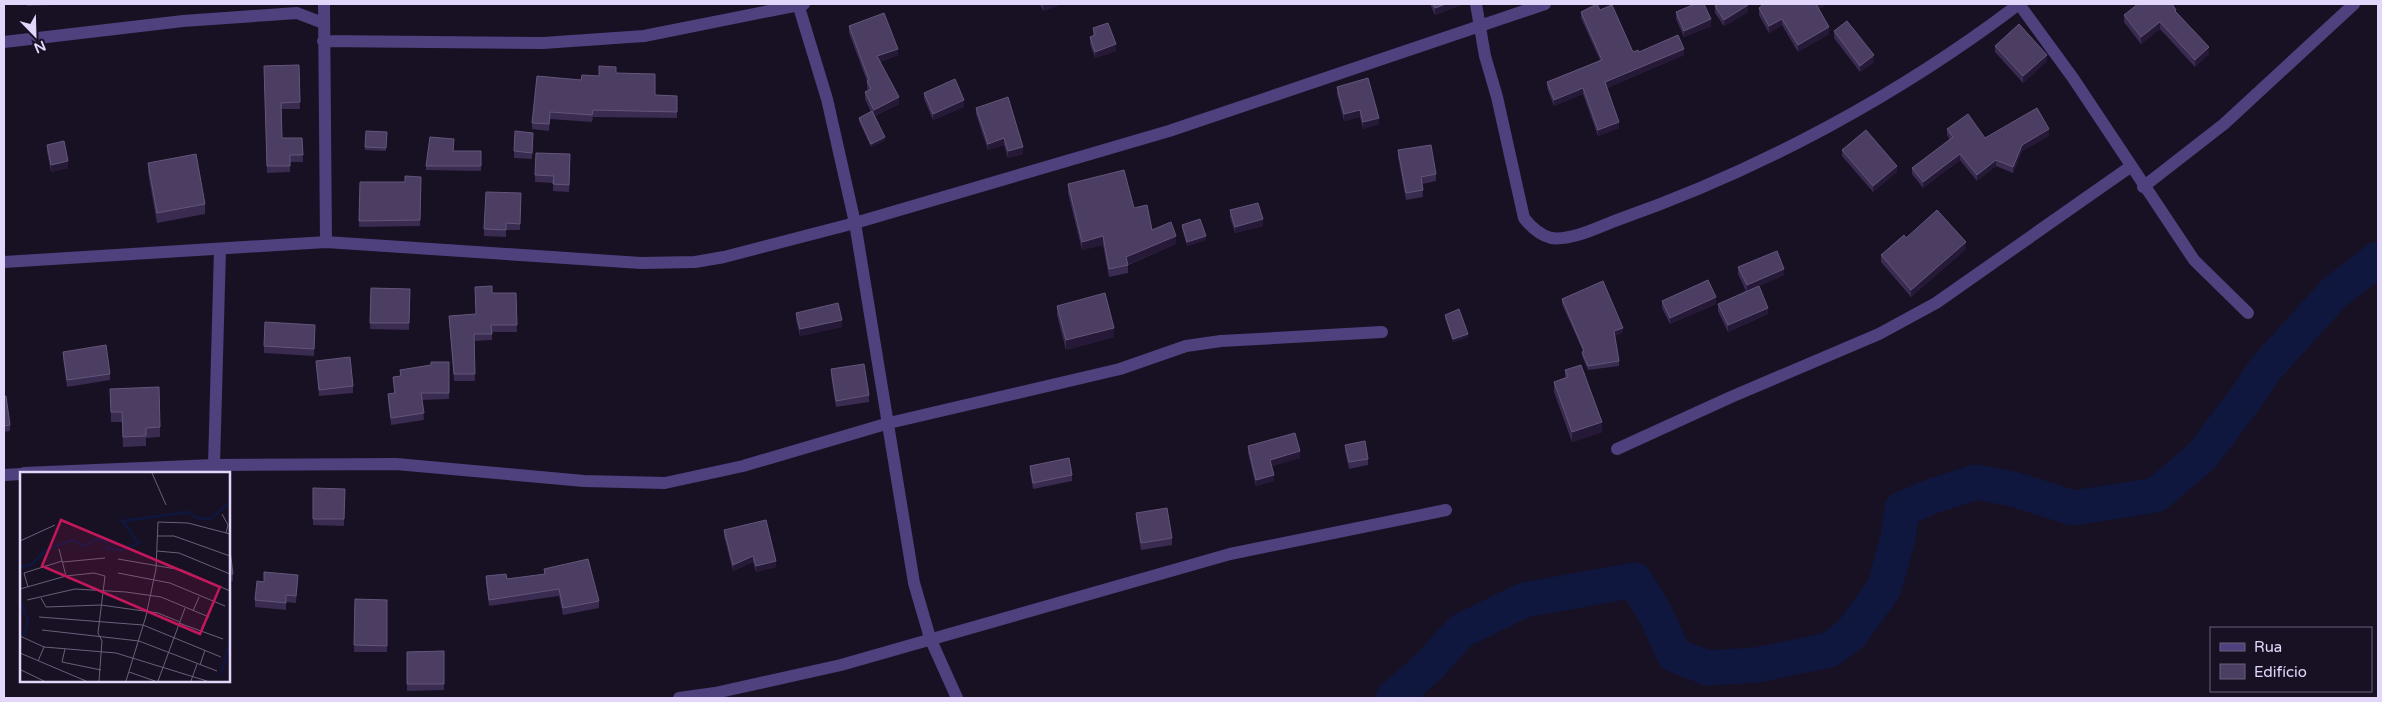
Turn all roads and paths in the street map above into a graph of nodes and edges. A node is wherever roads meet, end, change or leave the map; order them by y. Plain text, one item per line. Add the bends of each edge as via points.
1 (309, 4) edge
2 (324, 4) edge
3 (800, 4) edge
4 (1476, 4) edge
5 (1545, 4) edge
6 (2354, 4) edge
7 (297, 13) junction
8 (323, 23) junction
9 (1478, 25) junction
10 (323, 41) junction
11 (4, 42) edge
12 (2130, 167) junction
13 (2144, 187) junction
14 (855, 223) junction
15 (326, 242) junction
16 (220, 249) junction
17 (4, 262) edge
18 (2248, 313) dead end
19 (1382, 332) dead end
20 (889, 423) junction
21 (1617, 449) dead end
22 (214, 465) junction
23 (47, 472) edge
24 (20, 473) edge
25 (4, 475) edge
26 (1446, 510) dead end
27 (930, 638) junction
28 (680, 698) edge
29 (957, 698) edge

1 - 7 street
2 - 8 street
3 - 10 street via 644,36 543,43
3 - 14 street via 827,99
4 - 9 street
5 - 9 street
6 - 13 street via 2224,124
7 - 8 street
7 - 11 street
8 - 10 street
9 - 12 street via 1498,97 1524,218 1535,231 1551,238 1572,236 1682,198 1817,132 1927,68 2019,4 2073,78
9 - 14 street via 1169,131
10 - 15 street
12 - 13 street
12 - 21 street via 1936,303 1879,334
13 - 18 street via 2194,260
14 - 15 street via 695,262 640,263
14 - 20 street
15 - 16 street
16 - 17 street
16 - 22 street
19 - 20 street via 1186,346 1120,368
20 - 22 street via 742,466 664,483 584,481 396,464
20 - 27 street via 904,533
22 - 23 street
24 - 25 street
26 - 27 street via 1230,554 1111,590
27 - 28 street via 841,665
27 - 29 street

